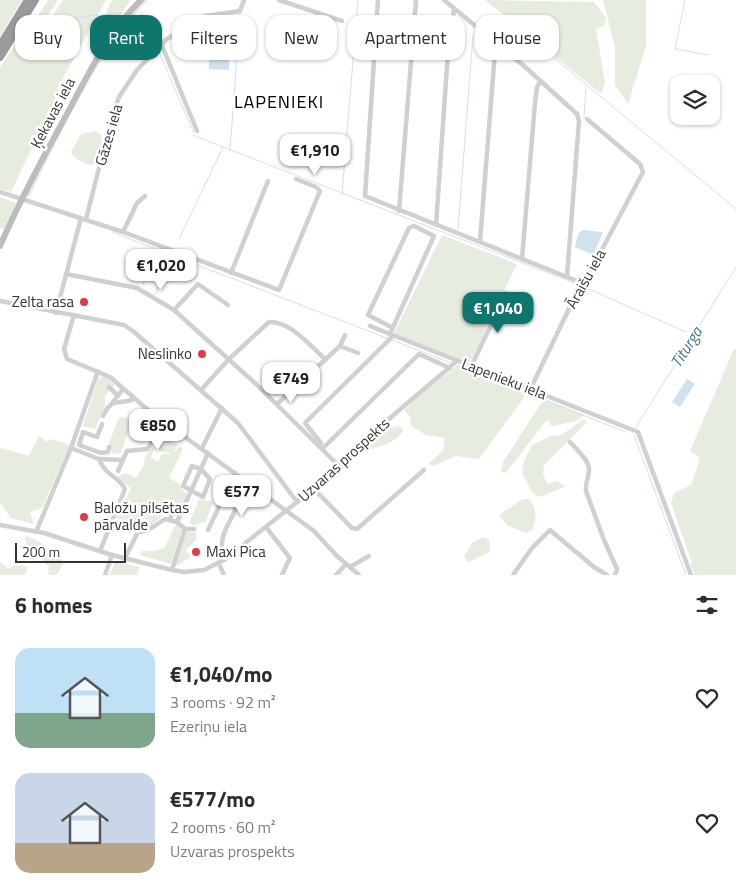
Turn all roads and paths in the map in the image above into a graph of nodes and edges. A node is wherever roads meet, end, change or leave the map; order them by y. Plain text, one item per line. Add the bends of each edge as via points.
1 (28, 0) edge
2 (35, 0) edge
3 (141, 0) edge
4 (244, 0) edge
5 (279, 0) edge
6 (378, 0) edge
7 (416, 0) edge
8 (444, 0) edge
9 (454, 9) junction
10 (342, 21) dead end
11 (475, 26) edge
12 (162, 43) edge
13 (0, 46) edge
14 (162, 46) edge
15 (0, 57) edge
16 (148, 60) edge
17 (494, 60) edge
18 (516, 60) edge
19 (541, 81) junction
20 (587, 119) dead end
21 (197, 130) dead end
22 (296, 179) dead end
23 (268, 181) dead end
24 (0, 192) edge
25 (146, 196) dead end
26 (23, 199) junction
27 (399, 211) junction
28 (83, 219) junction
29 (436, 225) junction
30 (123, 232) junction
31 (480, 242) junction
32 (0, 246) edge
33 (522, 259) junction
34 (231, 273) junction
35 (66, 274) junction
36 (567, 276) junction
37 (582, 283) junction
38 (506, 293) dead end
39 (0, 301) edge
40 (228, 305) dead end
41 (174, 310) junction
42 (56, 313) junction
43 (74, 315) junction
44 (370, 326) dead end
45 (391, 328) junction
46 (392, 335) junction
47 (345, 336) dead end
48 (340, 346) junction
49 (358, 353) dead end
50 (229, 359) junction
51 (324, 359) junction
52 (457, 361) junction
53 (471, 367) junction
54 (450, 368) junction
55 (98, 371) junction
56 (109, 387) dead end
57 (123, 389) junction
58 (201, 390) junction
59 (530, 390) junction
60 (118, 396) junction
61 (134, 398) junction
62 (113, 402) junction
63 (277, 404) junction
64 (222, 408) junction
65 (148, 410) junction
66 (103, 416) dead end
67 (160, 418) junction
68 (102, 424) dead end
69 (156, 426) junction
70 (174, 429) junction
71 (170, 436) dead end
72 (570, 442) dead end
73 (320, 443) dead end
74 (109, 447) dead end
75 (324, 447) dead end
76 (71, 448) junction
77 (202, 448) junction
78 (94, 450) junction
79 (208, 453) junction
80 (92, 456) junction
81 (99, 459) junction
82 (122, 460) junction
83 (338, 465) junction
84 (201, 469) junction
85 (424, 470) dead end
86 (118, 471) dead end
87 (235, 473) junction
88 (227, 487) junction
89 (314, 488) junction
90 (190, 491) junction
91 (297, 502) junction
92 (174, 509) dead end
93 (286, 511) junction
94 (170, 519) junction
95 (177, 522) junction
96 (0, 524) edge
97 (266, 527) junction
98 (185, 529) junction
99 (194, 529) dead end
100 (208, 530) dead end
101 (36, 532) junction
102 (100, 551) junction
103 (112, 555) junction
104 (369, 556) dead end
105 (125, 558) junction
106 (224, 560) junction
107 (219, 564) junction
108 (348, 565) junction
109 (170, 570) junction
110 (105, 575) edge
111 (168, 575) edge
112 (225, 575) edge
113 (282, 575) edge
114 (336, 575) edge
115 (359, 575) edge
116 (513, 575) edge
117 (607, 575) edge
118 (615, 575) edge
119 (691, 575) edge

1 - 13 highway
2 - 15 highway
3 - 26 main road, Ķekavas iela via 114,30 98,56
4 - 12 street, Gāzes iela via 240,11 205,16
5 - 10 street
6 - 27 street via 365,196
7 - 27 street
8 - 9 street
9 - 11 street
9 - 29 street
14 - 21 street
16 - 28 street, Gāzes iela via 129,82 112,113
17 - 31 street
18 - 19 street
19 - 33 street via 535,103
19 - 36 street via 577,114 579,121
20 - 37 street, Āraišu iela via 643,168 642,177
22 - 34 street via 320,191 278,290
23 - 34 street
24 - 26 street
25 - 30 street via 137,203
26 - 28 street
26 - 32 main road, Ķekavas iela
27 - 29 street
28 - 30 street
28 - 35 street, Gāzes iela
29 - 31 street
30 - 34 street
31 - 33 street
33 - 36 street
35 - 41 street via 137,288
35 - 42 street, Gāzes iela
36 - 37 street
37 - 59 street, Āraišu iela
38 - 53 street
39 - 42 street
40 - 41 street via 198,284
41 - 50 street
42 - 43 street
43 - 55 street via 65,356
43 - 58 street via 124,325
44 - 46 street, Lapenieku iela
45 - 45 street via 434,236 414,226 408,230 368,315
45 - 46 street
46 - 52 street, Lapenieku iela
46 - 73 street via 304,423
47 - 48 street
48 - 49 street
48 - 51 street
50 - 51 street via 262,327 274,322 293,330
50 - 58 street
50 - 63 street
51 - 63 street
52 - 53 street, Lapenieku iela
52 - 54 street, Uzvaras prospekts
53 - 59 street, Lapenieku iela
54 - 75 street via 419,354
54 - 83 street, Uzvaras prospekts
55 - 57 street
55 - 76 street
56 - 60 street
57 - 60 street
57 - 61 street
58 - 64 street
59 - 119 street, Lapenieku iela via 638,432
60 - 62 street
61 - 62 street
61 - 65 street
62 - 66 street
63 - 83 street
64 - 77 street
64 - 91 street via 238,423
65 - 67 street
65 - 69 street via 145,413
67 - 69 street
67 - 70 street
68 - 78 street via 97,437 83,432 79,445
69 - 82 street via 148,448 131,449
70 - 71 street
70 - 77 street
72 - 118 street via 588,465 586,491 617,569
74 - 78 street via 108,452
76 - 80 street
76 - 101 street
77 - 79 street
78 - 80 street
79 - 84 street
79 - 87 street
80 - 81 street
81 - 82 street
81 - 102 street via 104,471 125,489
82 - 86 street
83 - 89 street, Uzvaras prospekts
84 - 90 street
84 - 90 street via 190,467 183,483
84 - 90 street via 211,482 205,496 200,497
85 - 89 street via 357,529 352,528
87 - 88 street
87 - 93 street
88 - 100 street
88 - 106 street via 238,502 225,527 222,543
89 - 91 street, Uzvaras prospekts
90 - 95 street
91 - 93 street, Uzvaras prospekts
92 - 94 street
93 - 97 street, Uzvaras prospekts
93 - 108 street via 314,531
94 - 95 street
94 - 105 street via 138,532
95 - 98 street
96 - 101 street, Uzvaras prospekts
97 - 106 street, Uzvaras prospekts
97 - 113 street via 290,558
98 - 99 street
98 - 109 street
101 - 102 street, Uzvaras prospekts
102 - 103 street, Uzvaras prospekts
103 - 105 street, Uzvaras prospekts
103 - 110 street
104 - 108 street
105 - 109 street, Uzvaras prospekts
106 - 107 street, Uzvaras prospekts
107 - 109 street, Uzvaras prospekts via 197,572
107 - 112 street
108 - 114 street
108 - 115 street
109 - 111 street
116 - 117 street via 550,530 594,568

